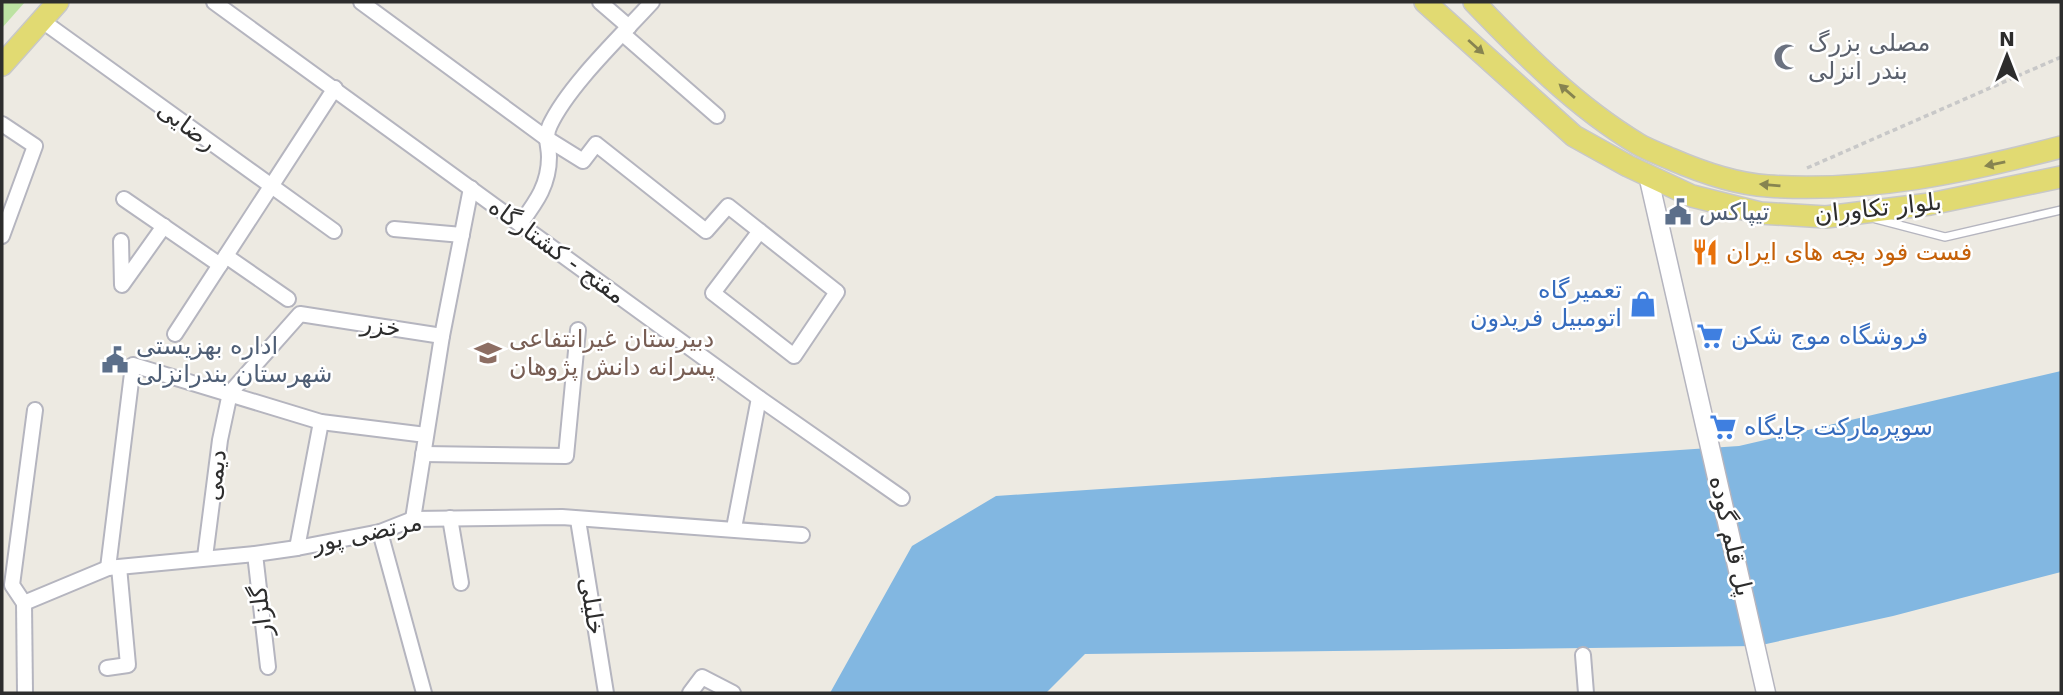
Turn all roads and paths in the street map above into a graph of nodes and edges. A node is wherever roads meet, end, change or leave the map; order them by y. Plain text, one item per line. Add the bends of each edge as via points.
1 (58, 2) edge
2 (214, 2) edge
3 (361, 2) edge
4 (600, 2) edge
5 (652, 2) edge
6 (1425, 2) edge
7 (1474, 2) edge
8 (41, 20) junction
9 (626, 31) junction
10 (2061, 57) edge
11 (2, 65) edge
12 (335, 88) junction
13 (717, 116) dead end
14 (2, 124) edge
15 (546, 138) junction
16 (2061, 147) edge
17 (1802, 170) dead end
18 (1648, 174) junction
19 (2061, 177) edge
20 (271, 187) junction
21 (471, 188) junction
22 (124, 199) dead end
23 (2061, 210) edge
24 (1859, 213) junction
25 (520, 224) junction
26 (164, 226) junction
27 (394, 229) dead end
28 (334, 231) dead end
29 (760, 231) junction
30 (462, 235) junction
31 (2, 236) edge
32 (121, 241) dead end
33 (223, 261) junction
34 (288, 299) dead end
35 (578, 330) dead end
36 (175, 334) dead end
37 (442, 336) junction
38 (230, 393) junction
39 (759, 398) junction
40 (35, 410) dead end
41 (321, 422) junction
42 (426, 435) junction
43 (423, 454) junction
44 (902, 498) dead end
45 (450, 518) junction
46 (413, 519) junction
47 (578, 520) junction
48 (734, 528) junction
49 (380, 532) junction
50 (802, 535) dead end
51 (297, 548) junction
52 (255, 555) junction
53 (205, 557) junction
54 (114, 567) junction
55 (461, 583) dead end
56 (24, 603) junction
57 (1583, 655) dead end
58 (268, 667) dead end
59 (107, 668) dead end
60 (25, 693) edge
61 (424, 693) edge
62 (606, 693) edge
63 (690, 693) edge
64 (733, 693) edge
65 (1586, 693) edge
66 (1766, 693) edge

1 - 8 main road
2 - 12 street, مفتح - کشتارگاه
3 - 15 street
4 - 9 street
5 - 9 street
6 -> 18 main road, بلوار تکاوران via 1574,136
16 -> 7 main road, بلوار تکاوران via 1923,177 1826,187 1765,186 1700,172 1640,145 1591,112 1522,52
8 - 11 main road
8 - 20 street, رضایی
9 - 13 street
9 - 15 street via 565,99
10 - 17 path
12 - 20 street
12 - 21 street, مفتح - کشتارگاه
14 - 31 street via 35,146
15 - 25 street via 549,156 542,195
15 - 29 street via 583,161 596,144 706,230 728,206
18 - 24 main road, بلوار تکاوران via 1692,196 1760,213 1826,217
18 - 66 street, پل قلم گوده
19 - 24 main road, بلوار تکاوران via 1930,204
20 - 28 street, رضایی
20 - 33 street
21 - 25 street, مفتح - کشتارگاه
21 - 30 street
22 - 26 street
23 - 24 lane via 1945,237
25 - 39 street, مفتح - کشتارگاه
26 - 32 street via 122,285
26 - 33 street
27 - 30 street
29 - 29 street via 837,292 794,356 713,293
30 - 37 street
33 - 34 street
33 - 36 street
35 - 43 street via 566,456
37 - 38 street, خزر via 300,314
37 - 42 street
38 - 41 street
38 - 53 street, دیمی
38 - 54 street via 133,365
39 - 44 street, مفتح - کشتارگاه
39 - 48 street
40 - 56 street via 12,585
41 - 42 street
41 - 51 street
42 - 43 street
43 - 46 street
45 - 46 street, مرتضی پور
45 - 47 street, مرتضی پور
45 - 55 street
46 - 49 street, مرتضی پور
47 - 48 street, مرتضی پور
47 - 62 street, خلیلی
48 - 50 street, مرتضی پور
49 - 51 street, مرتضی پور
49 - 61 street
51 - 52 street, مرتضی پور
52 - 53 street, مرتضی پور
52 - 58 street, گلزار
53 - 54 street, مرتضی پور
54 - 56 street, مرتضی پور
54 - 59 street via 128,665
56 - 60 street
57 - 65 street
63 - 64 street via 702,677

